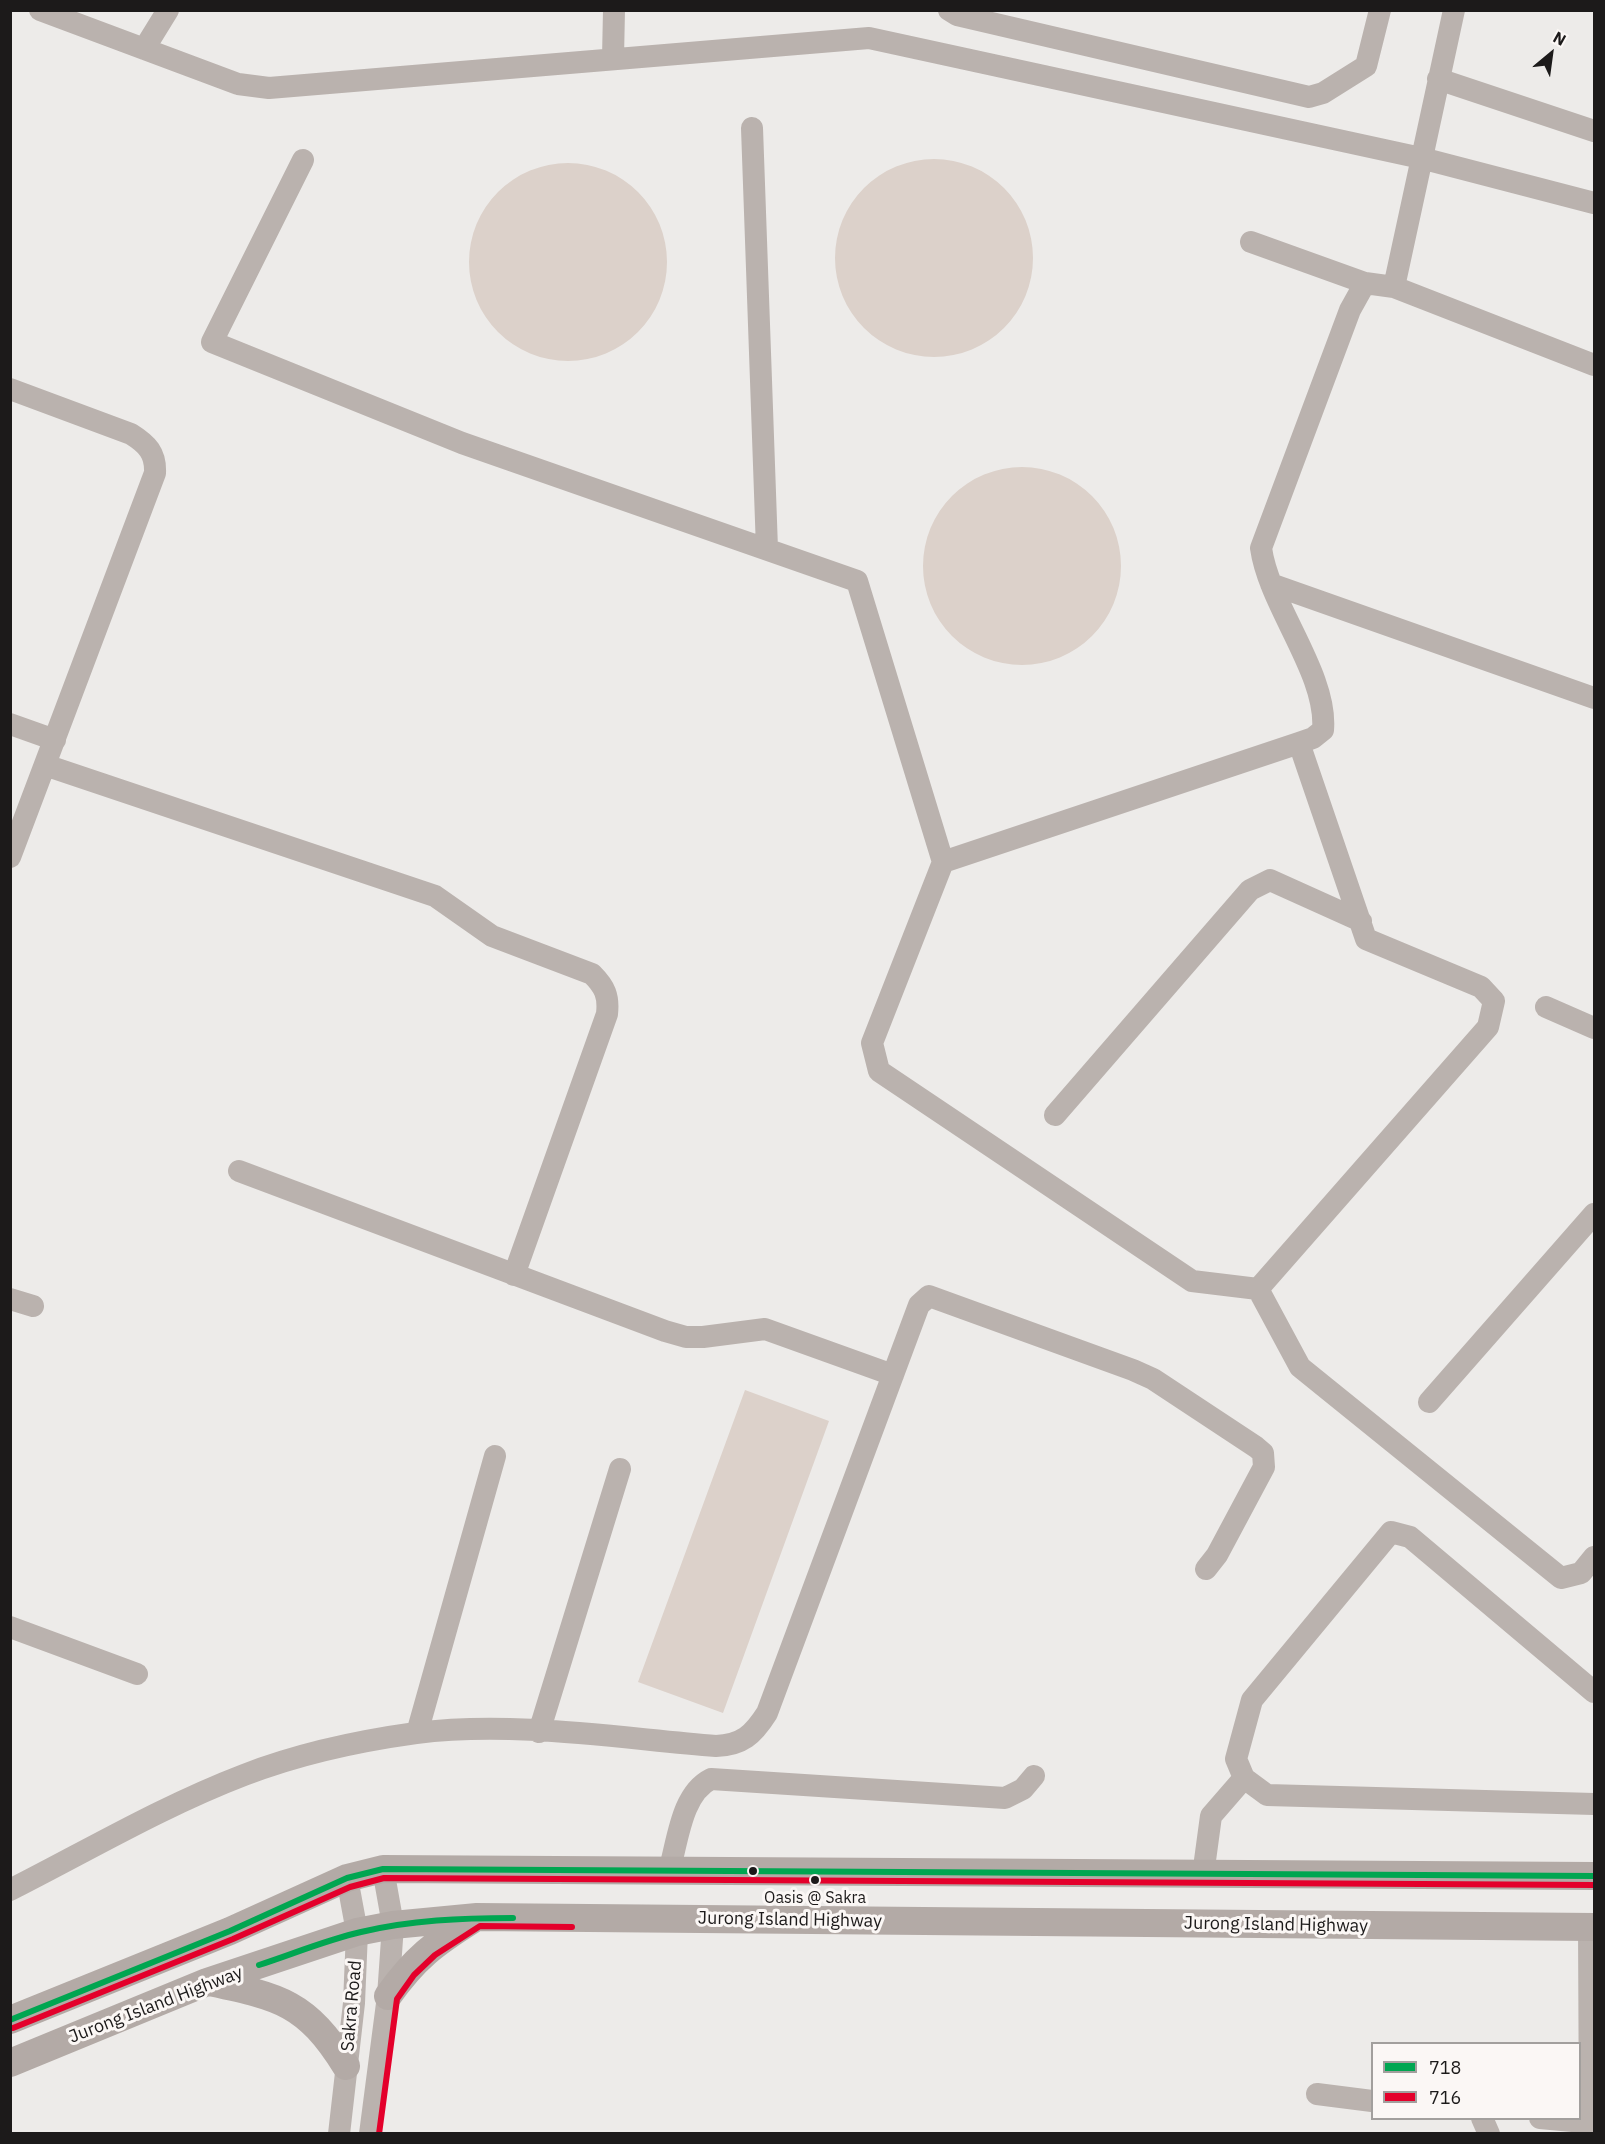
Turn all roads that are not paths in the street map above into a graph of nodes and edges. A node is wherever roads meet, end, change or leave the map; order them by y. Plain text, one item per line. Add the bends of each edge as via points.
1 (40, 10) edge
2 (168, 10) edge
3 (614, 10) edge
4 (949, 10) edge
5 (1380, 10) edge
6 (1454, 10) edge
7 (144, 49) junction
8 (613, 58) junction
9 (1438, 79) junction
10 (752, 128) dead end
11 (1594, 131) edge
12 (1421, 158) junction
13 (303, 160) dead end
14 (1594, 203) edge
15 (1251, 242) dead end
16 (1365, 283) junction
17 (1394, 287) junction
18 (1594, 365) edge
19 (10, 389) edge
20 (767, 549) junction
21 (1271, 584) junction
22 (1594, 698) edge
23 (10, 724) edge
24 (55, 740) junction
25 (1299, 743) junction
26 (45, 765) junction
27 (10, 857) edge
28 (943, 862) junction
29 (1361, 921) junction
30 (1546, 1007) dead end
31 (1594, 1028) edge
32 (1055, 1115) dead end
33 (239, 1171) dead end
34 (1594, 1214) edge
35 (514, 1275) junction
36 (1258, 1289) junction
37 (10, 1299) edge
38 (33, 1306) dead end
39 (892, 1375) junction
40 (1429, 1402) dead end
41 (495, 1456) dead end
42 (620, 1469) dead end
43 (1594, 1557) edge
44 (1206, 1569) dead end
45 (10, 1627) edge
46 (138, 1674) dead end
47 (1594, 1692) edge
48 (539, 1732) junction
49 (417, 1733) junction
50 (1034, 1776) dead end
51 (1244, 1778) junction
52 (1594, 1804) edge
53 (383, 1869) junction
54 (669, 1871) junction
55 (1203, 1875) junction
56 (1594, 1876) edge
57 (347, 1878) junction
58 (10, 1890) edge
59 (477, 1917) junction
60 (393, 1925) junction
61 (1592, 1927) edge
62 (357, 1932) junction
63 (207, 1982) junction
64 (388, 1996) junction
65 (10, 2019) edge
66 (10, 2063) edge
67 (346, 2066) junction
68 (1317, 2094) dead end
69 (1371, 2101) edge
70 (1552, 2120) edge
71 (1592, 2127) edge
72 (339, 2133) edge
73 (370, 2133) edge

1 - 7 street
2 - 7 street
3 - 8 street
4 - 5 street via 1309,97 1323,93 1366,66
6 - 9 street
7 - 8 street via 238,84 269,88
8 - 12 street via 869,38
9 - 11 street
9 - 12 street
10 - 20 street
12 - 14 street
12 - 17 street
13 - 20 street via 212,342 462,443
15 - 16 street
16 - 17 street
16 - 21 street via 1350,310 1262,538 1262,557
17 - 18 street
19 - 24 street via 131,434 145,443 155,464 155,473
20 - 28 street via 857,581
21 - 22 street
21 - 25 street via 1324,713 1323,730
23 - 24 street
24 - 26 street
25 - 28 street
25 - 29 street
26 - 27 street
26 - 35 street via 435,896 492,936 592,974 600,982 608,993 607,1014
28 - 36 street via 872,1043 879,1071 1192,1281
29 - 32 street via 1270,880 1250,890
29 - 36 street via 1366,939 1481,987 1494,1000 1488,1027
30 - 31 street
33 - 35 street
34 - 40 street
35 - 39 street via 686,1337 765,1329
36 - 43 street via 1300,1367 1561,1578 1581,1573
37 - 38 street
39 - 44 street via 919,1305 929,1296 1153,1380 1256,1447 1265,1460 1217,1555
39 - 48 street via 767,1713 755,1731 737,1744 716,1746
41 - 49 street
42 - 48 street
45 - 46 street
47 - 51 street via 1410,1537 1391,1532 1252,1700 1236,1759
48 - 49 street via 509,1729
49 - 58 street via 331,1749 244,1775
50 - 54 street via 1023,1789 1005,1798 711,1779 691,1795
51 - 52 street via 1267,1795
51 - 55 street via 1211,1816
53 - 54 main road
53 - 57 main road
53 - 60 street, Sakra Road
54 - 55 main road
55 - 56 main road
57 - 62 street, Sakra Road
57 - 65 main road via 230,1931
59 - 60 main road, Jurong Island Highway
59 - 61 main road, Jurong Island Highway
59 - 64 main road via 429,1948 407,1969
60 - 62 main road, Jurong Island Highway
60 - 64 street, Sakra Road
61 - 71 street
62 - 63 main road, Jurong Island Highway
62 - 67 street, Sakra Road
63 - 66 main road, Jurong Island Highway
63 - 67 main road via 271,1995 301,2011 329,2038
64 - 73 street, Sakra Road
67 - 72 street, Sakra Road
68 - 69 street
70 - 71 street

